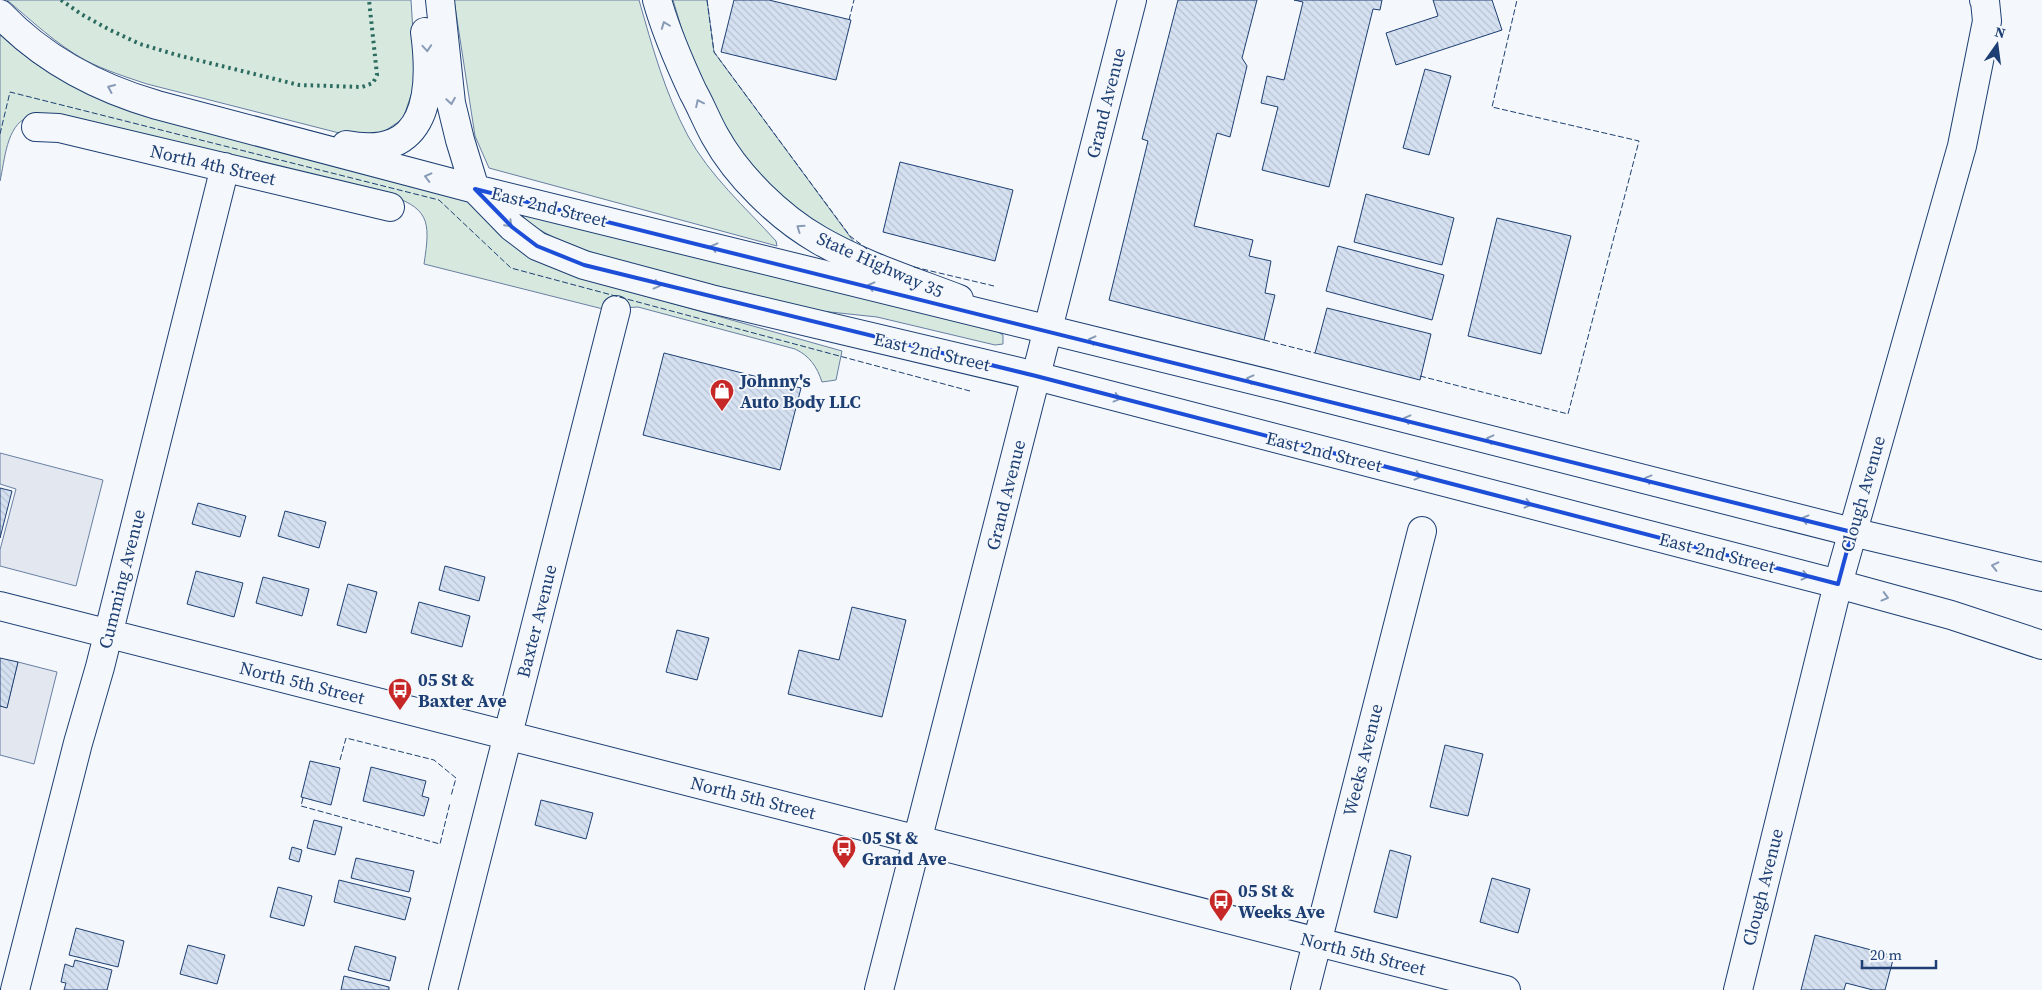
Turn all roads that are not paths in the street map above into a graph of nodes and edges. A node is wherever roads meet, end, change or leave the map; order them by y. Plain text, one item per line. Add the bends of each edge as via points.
1 (422, 0) edge
2 (440, 0) edge
3 (657, 0) edge
4 (1132, 0) edge
5 (1984, 0) edge
6 (0, 14) edge
7 (156, 105) junction
8 (36, 127) dead end
9 (225, 167) junction
10 (475, 189) junction
11 (390, 207) dead end
12 (616, 310) dead end
13 (1021, 323) junction
14 (1048, 329) junction
15 (1036, 376) junction
16 (1422, 531) dead end
17 (1852, 532) junction
18 (2042, 577) edge
19 (1838, 584) junction
20 (0, 606) edge
21 (109, 634) junction
22 (2042, 645) edge
23 (508, 735) junction
24 (918, 840) junction
25 (1317, 942) junction
26 (15, 990) edge
27 (443, 990) edge
28 (879, 990) edge
29 (1305, 990) edge
30 (1506, 990) edge
31 (1738, 990) edge

1 -> 7 main road via 427,47 427,97 411,130 392,143 360,148 210,113
2 -> 10 main road via 451,103
13 -> 3 main road, State Highway 35 via 854,258 804,230 770,204 715,137 674,50
4 - 14 main road, Grand Avenue
5 - 17 main road, Clough Avenue via 1987,21 1962,146
7 -> 6 main road via 62,65 18,33
10 -> 7 main road
8 - 9 main road, North 4th Street via 59,128
9 - 11 main road, North 4th Street
9 - 21 main road, Cumming Avenue
13 -> 10 main road, East 2nd Street
10 -> 15 main road, East 2nd Street via 512,227 531,241 584,265 711,299
12 - 23 main road, Baxter Avenue
13 - 14 main road, East 2nd Street
14 - 15 main road, Grand Avenue
17 -> 14 main road, East 2nd Street
15 -> 19 main road, East 2nd Street
15 - 24 main road, Grand Avenue
16 - 25 main road, Weeks Avenue
18 -> 17 main road, East 2nd Street
17 - 19 main road, Clough Avenue
19 -> 22 main road, East 2nd Street via 1951,614
19 - 31 main road, Clough Avenue
20 - 21 main road, North 5th Street
21 - 23 main road, North 5th Street
21 - 26 main road, Cumming Avenue
23 - 24 main road, North 5th Street
23 - 27 main road, Baxter Avenue
24 - 25 main road, North 5th Street
24 - 28 main road, Grand Avenue
25 - 29 main road, Weeks Avenue
25 - 30 main road, North 5th Street

